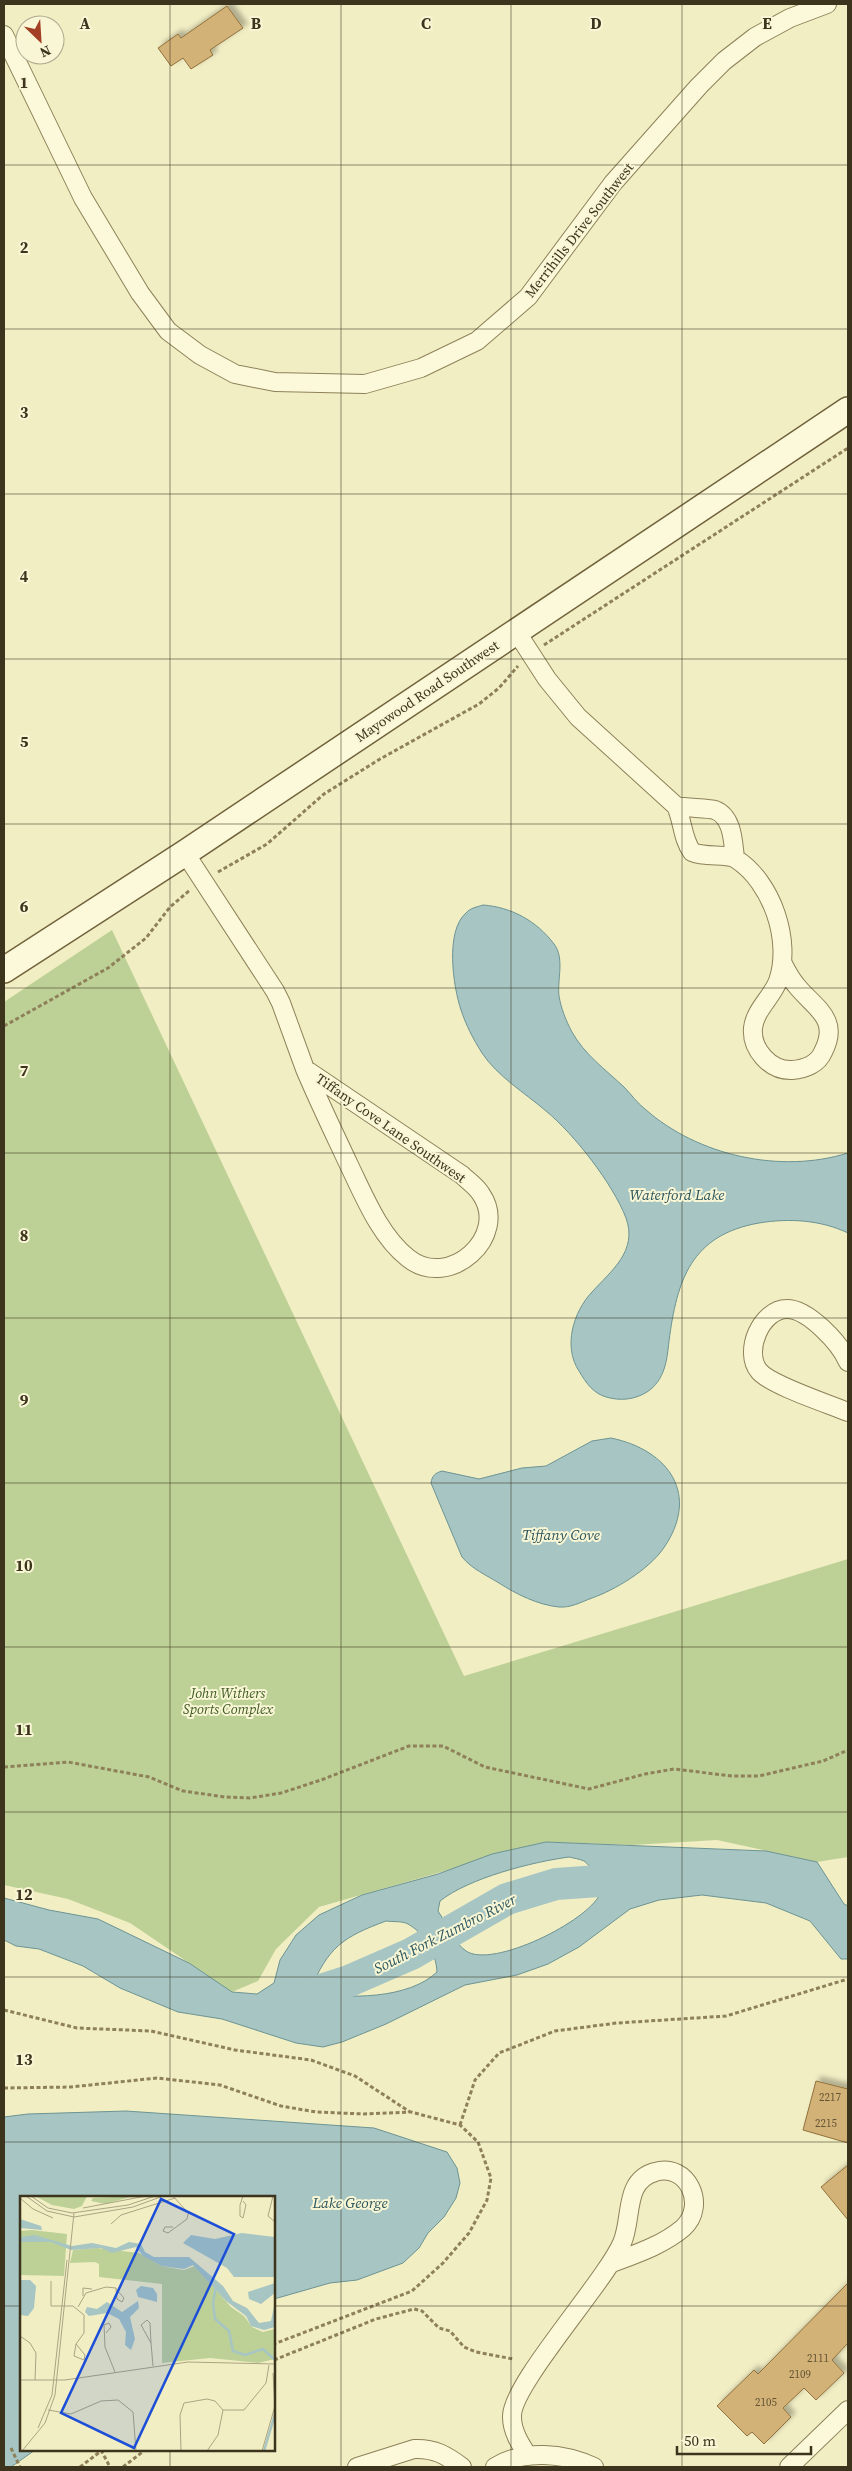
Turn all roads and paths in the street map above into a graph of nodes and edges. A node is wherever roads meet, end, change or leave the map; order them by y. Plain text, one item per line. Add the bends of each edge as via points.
1 (827, 4) edge
2 (4, 35) edge
3 (848, 410) edge
4 (848, 448) edge
5 (516, 631) junction
6 (531, 654) junction
7 (676, 806) junction
8 (186, 853) junction
9 (735, 858) junction
10 (203, 880) junction
11 (782, 962) junction
12 (4, 970) edge
13 (4, 1026) edge
14 (305, 1069) junction
15 (848, 1362) edge
16 (848, 1412) edge
17 (848, 1750) edge
18 (4, 1767) edge
19 (848, 1980) edge
20 (4, 2010) edge
21 (4, 2088) edge
22 (411, 2112) junction
23 (460, 2125) junction
24 (612, 2263) junction
25 (275, 2344) edge
26 (513, 2358) dead end
27 (275, 2360) edge
28 (848, 2410) edge
29 (11, 2448) dead end
30 (100, 2451) edge
31 (102, 2451) edge
32 (144, 2451) edge
33 (528, 2456) junction
34 (20, 2467) edge
35 (80, 2467) edge
36 (110, 2467) edge
37 (123, 2467) edge
38 (357, 2467) edge
39 (462, 2467) edge
40 (495, 2467) edge
41 (594, 2467) edge
42 (789, 2467) edge

1 - 2 street, Merrihills Drive Southwest via 790,18 755,37 724,61 613,183 528,297 476,341 421,368 365,384 275,382 235,374 200,355 168,331 140,293 83,198
3 - 5 street, Mayowood Road Southwest
4 - 6 path
5 - 6 street
5 - 8 street, Mayowood Road Southwest
6 - 7 street via 578,717
6 - 10 path via 479,704 324,794 267,844
7 - 9 street via 682,818 684,837 692,852 709,857
7 - 9 street via 714,809 722,815 730,827
8 - 10 street, Tiffany Cove Lane Southwest
8 - 12 street, Mayowood Road Southwest
9 - 11 street via 756,876 769,894 778,926
10 - 13 path via 170,907 146,938 108,968
10 - 14 street, Tiffany Cove Lane Southwest via 281,1003
11 - 11 street via 778,981 753,1027 763,1058 791,1070 818,1061 827,1044 828,1026 820,1008 796,985
14 - 14 street, Tiffany Cove Lane Southwest via 365,1197 400,1251 419,1265 428,1267 451,1266 470,1256 487,1225 486,1204 481,1194 462,1176
15 - 16 street via 829,1335 803,1315 786,1309 770,1315 762,1324 753,1348 754,1363 764,1376
17 - 18 path via 823,1761 759,1776 674,1769 590,1789 485,1767 443,1746 409,1746 322,1780 281,1793 250,1798 183,1792 148,1777 68,1762
19 - 23 path via 726,2016 617,2023 555,2031 499,2054 475,2080
20 - 22 path via 77,2028 151,2031 235,2050 311,2060 355,2076
21 - 22 path via 71,2087 157,2078 220,2085 281,2106 316,2112
22 - 23 path
23 - 25 path via 478,2142 491,2178 487,2200 469,2233 454,2251 412,2291
24 - 24 street via 644,2251 684,2228 696,2205 689,2184 667,2170 644,2176 635,2186 628,2226
24 - 33 street via 513,2404 515,2430
26 - 27 path via 464,2347 450,2331 440,2328 422,2311 414,2309 376,2319
28 - 42 street
29 - 34 path
30 - 35 path
31 - 36 path
32 - 37 path
33 - 40 street via 514,2458
33 - 41 street via 556,2456
38 - 39 street via 423,2448 439,2451

